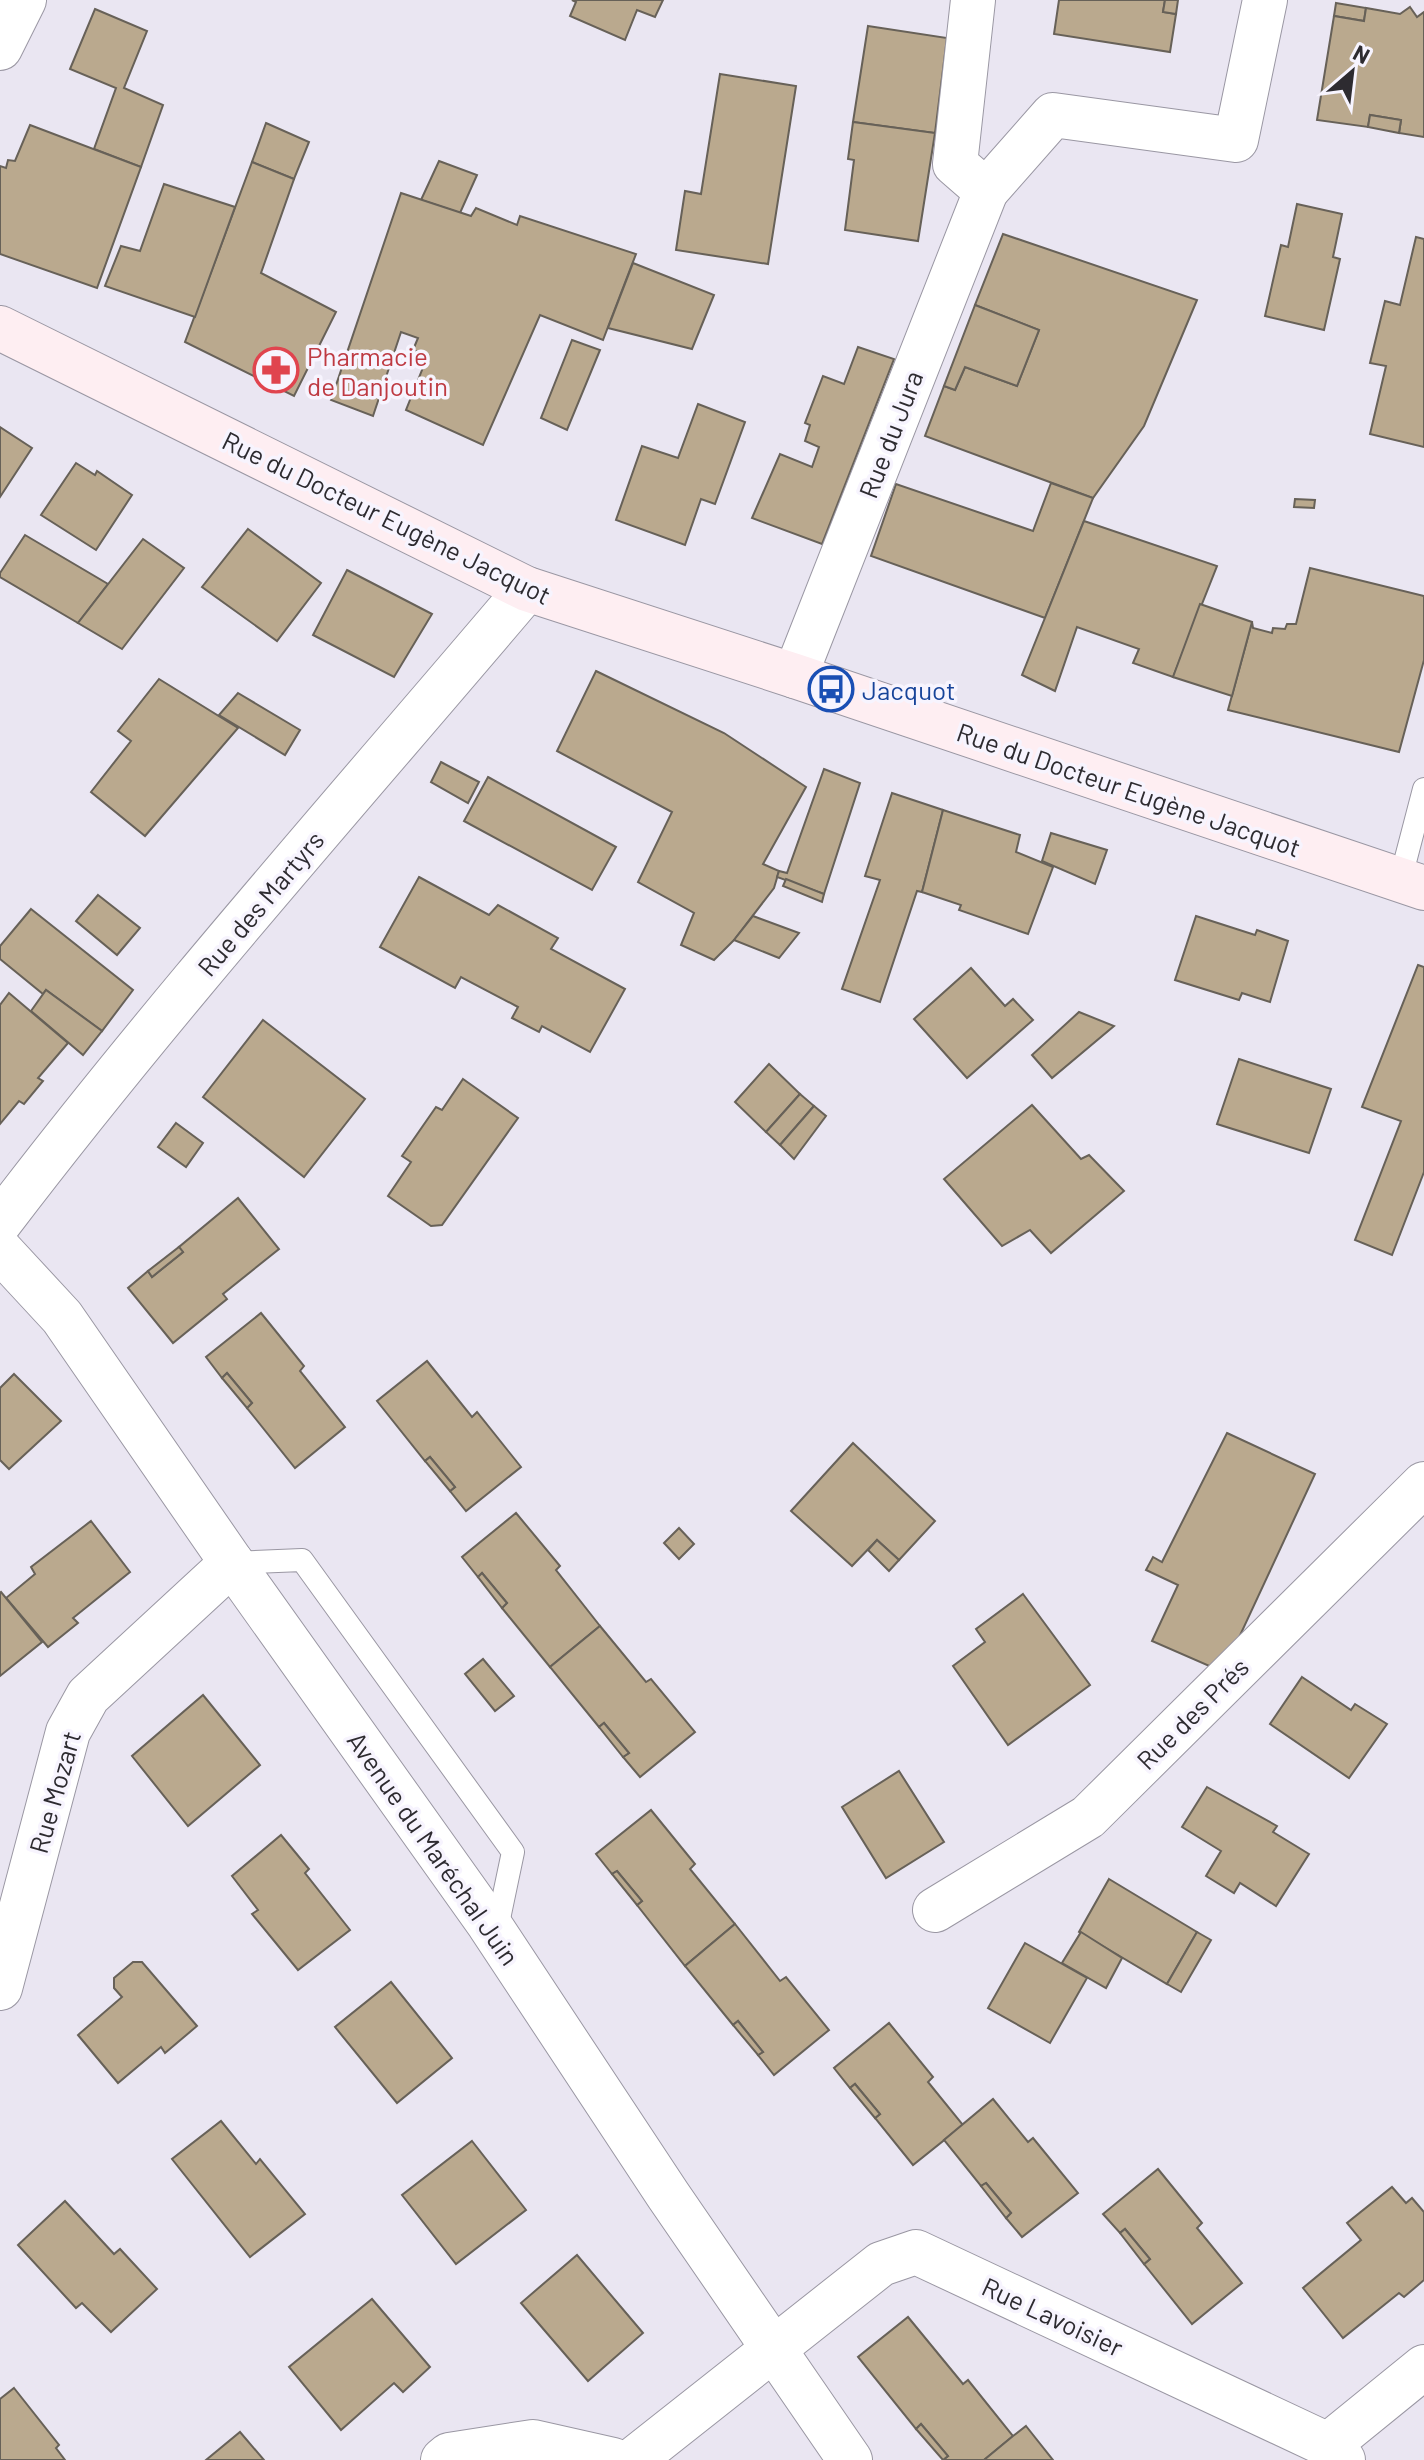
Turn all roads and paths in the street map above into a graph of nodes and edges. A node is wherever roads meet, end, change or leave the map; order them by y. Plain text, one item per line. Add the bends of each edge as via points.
1 (24, 0) edge
2 (973, 0) edge
3 (1265, 0) edge
4 (0, 48) edge
5 (986, 191) junction
6 (0, 328) edge
7 (527, 589) junction
8 (795, 676) junction
9 (1424, 789) edge
10 (1412, 884) edge
11 (0, 1222) edge
12 (0, 1250) edge
13 (1424, 1484) edge
14 (232, 1563) junction
15 (935, 1910) dead end
16 (495, 1934) junction
17 (0, 1988) edge
18 (773, 2348) junction
19 (1424, 2367) edge
20 (1336, 2452) edge
21 (443, 2460) edge
22 (613, 2460) edge
23 (633, 2460) edge
24 (850, 2460) edge

1 - 4 street
2 - 5 street via 955,164
3 - 5 street, Rue du Jura via 1236,140 1053,115
5 - 8 street, Rue du Jura
6 - 7 street, Rue du Docteur Eugène Jacquot
7 - 8 street, Rue du Docteur Eugène Jacquot
7 - 11 street, Rue des Martyrs via 227,942
8 - 10 street, Rue du Docteur Eugène Jacquot
9 - 10 lane
12 - 14 street, Avenue du Maréchal Juin via 62,1317
13 - 15 street, Rue des Prés via 1088,1817
14 - 16 street, Avenue du Maréchal Juin
14 - 16 lane via 302,1560 513,1852
14 - 17 street, Rue Mozart via 88,1696 68,1732
16 - 18 street, Avenue du Maréchal Juin
18 - 20 street, Rue Lavoisier via 881,2264 916,2252
18 - 23 street, Rue Lavoisier
18 - 24 street, Avenue du Maréchal Juin
19 - 20 street
21 - 22 street via 533,2442

